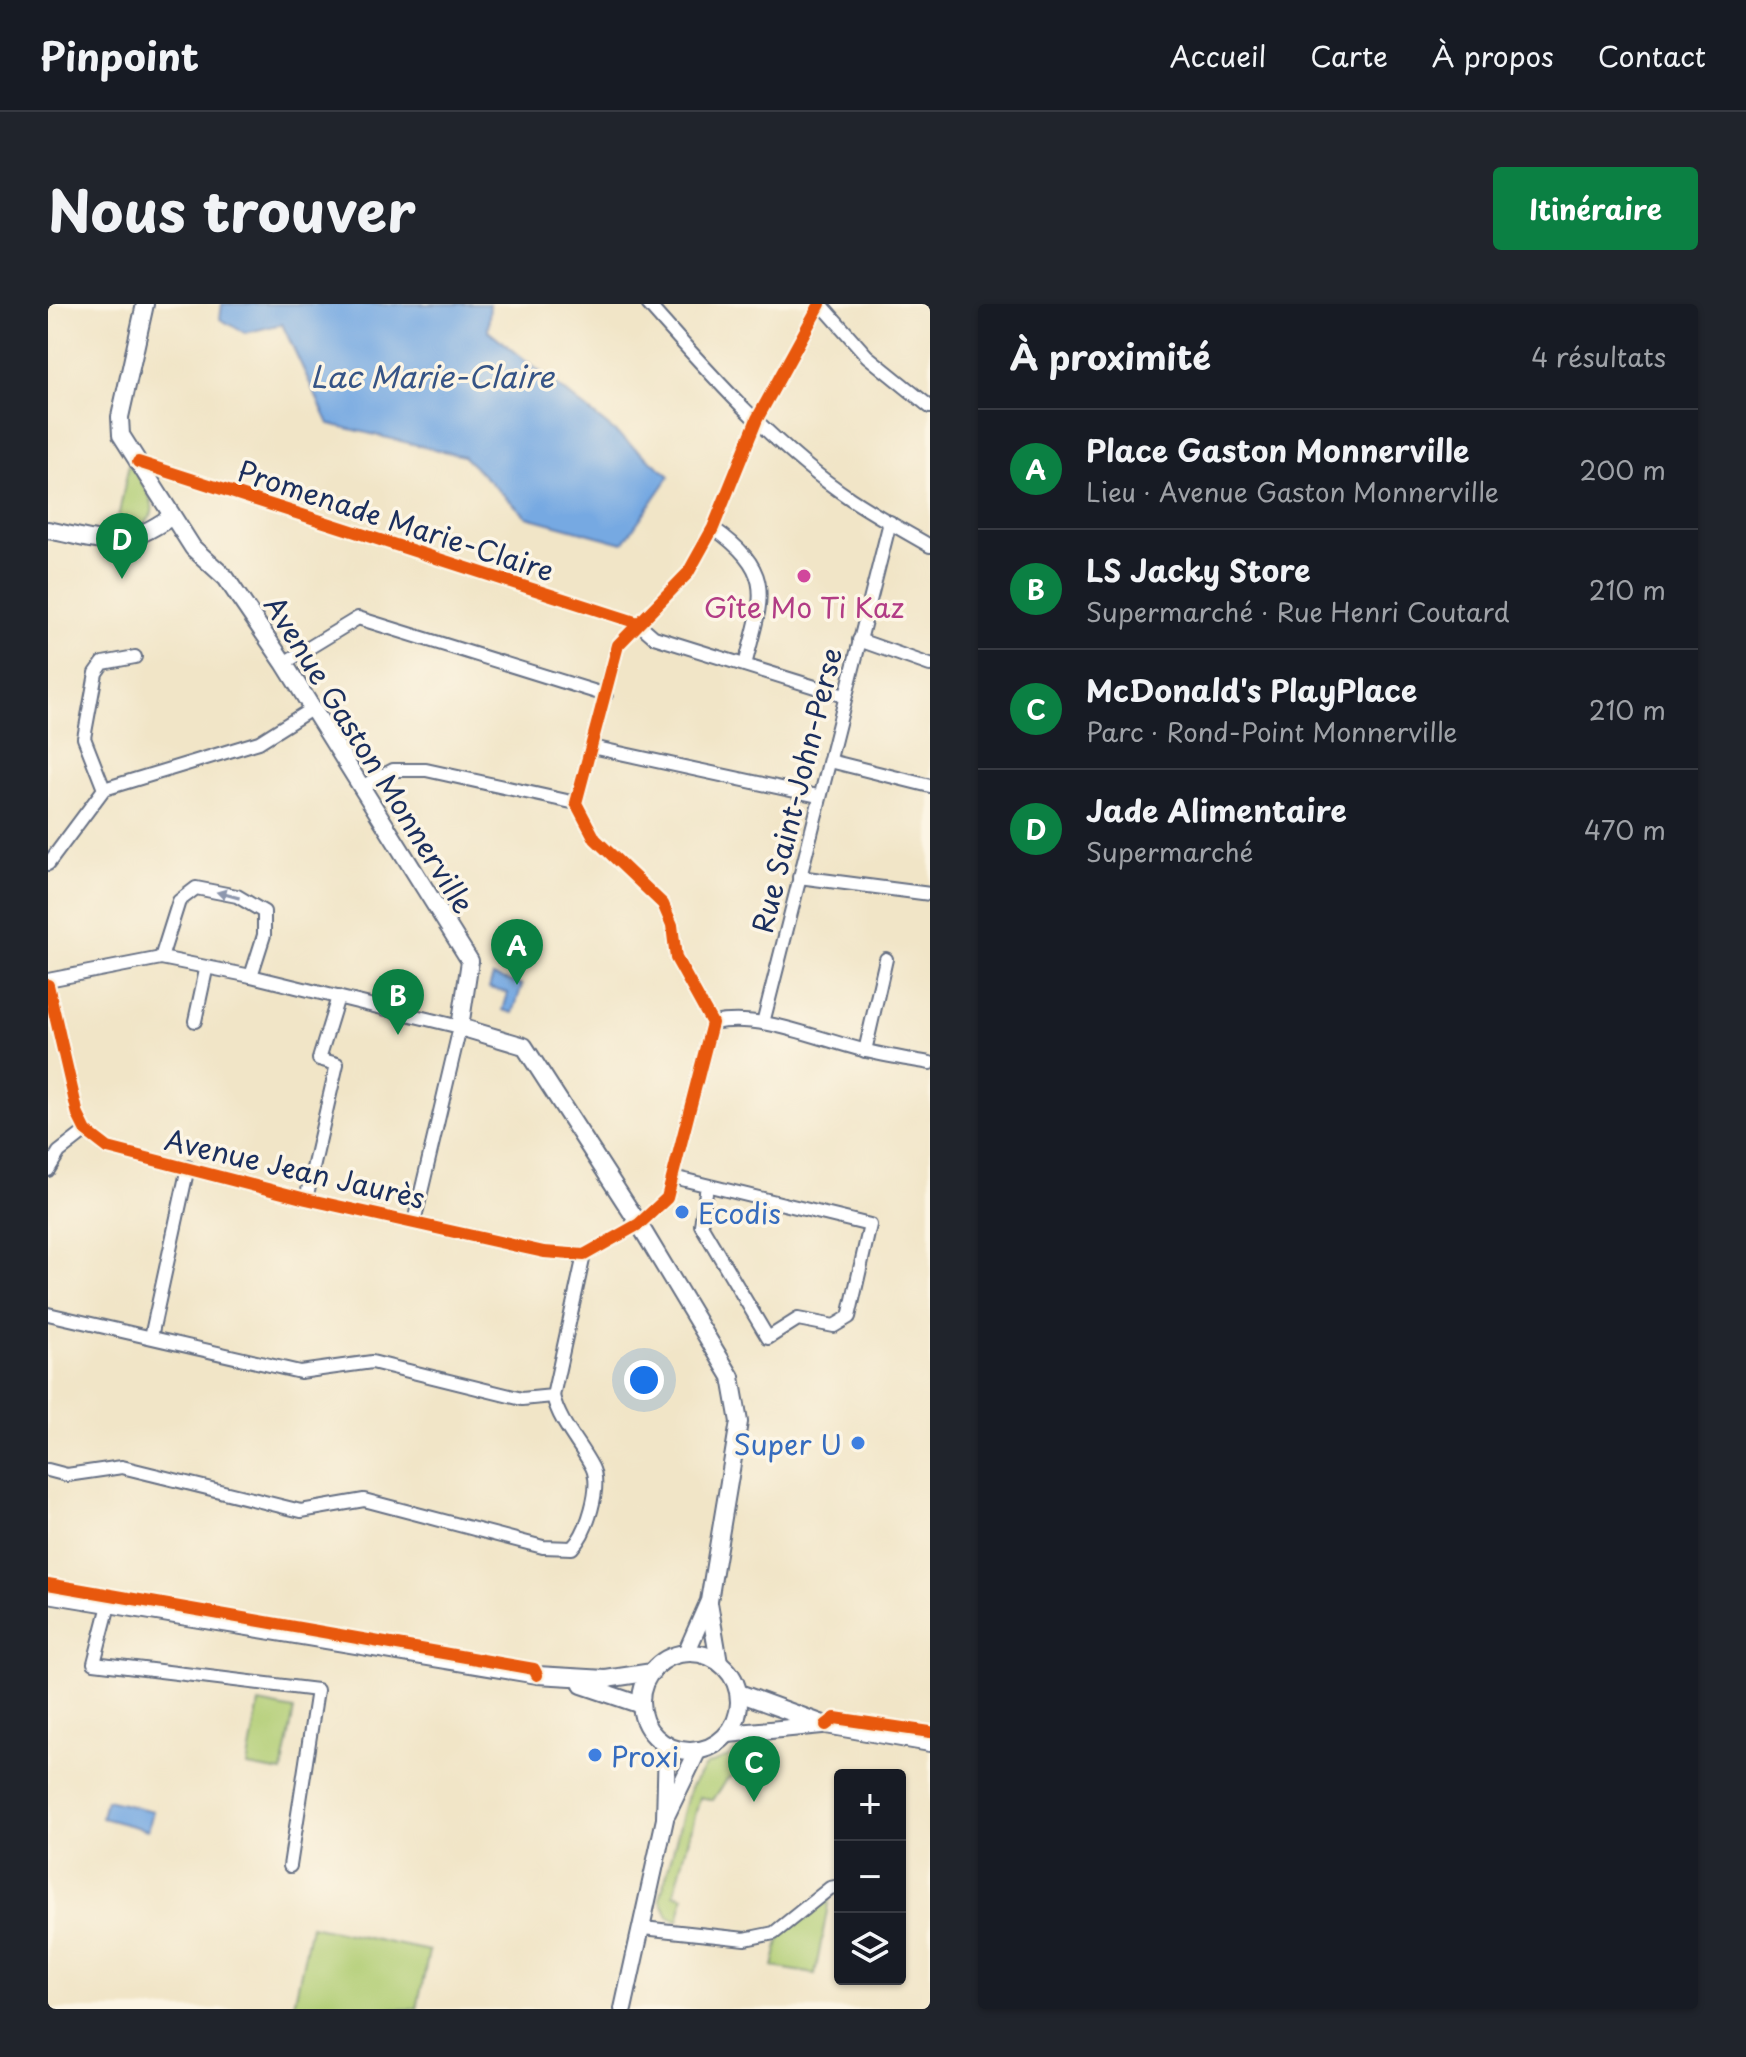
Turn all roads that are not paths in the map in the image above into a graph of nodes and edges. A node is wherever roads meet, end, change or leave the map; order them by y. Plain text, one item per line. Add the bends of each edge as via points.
1 (145, 304) edge
2 (648, 304) edge
3 (820, 304) edge
4 (930, 407) edge
5 (757, 419) junction
6 (172, 516) junction
7 (890, 522) junction
8 (713, 528) junction
9 (48, 530) edge
10 (930, 546) edge
11 (638, 623) junction
12 (859, 640) junction
13 (135, 657) dead end
14 (284, 663) junction
15 (745, 665) junction
16 (930, 665) edge
17 (606, 695) junction
18 (844, 696) junction
19 (313, 708) junction
20 (592, 747) junction
21 (830, 761) junction
22 (363, 786) junction
23 (930, 786) edge
24 (104, 789) junction
25 (818, 796) junction
26 (576, 803) junction
27 (48, 864) edge
28 (799, 877) junction
29 (930, 894) edge
30 (161, 958) junction
31 (886, 959) dead end
32 (206, 970) junction
33 (251, 976) junction
34 (48, 982) edge
35 (338, 997) junction
36 (195, 1021) dead end
37 (712, 1023) junction
38 (763, 1023) junction
39 (460, 1027) junction
40 (54, 1036) edge
41 (865, 1051) junction
42 (930, 1063) edge
43 (86, 1131) junction
44 (188, 1167) junction
45 (48, 1170) edge
46 (673, 1177) junction
47 (707, 1186) junction
48 (306, 1199) junction
49 (414, 1222) junction
50 (639, 1224) junction
51 (584, 1255) junction
52 (48, 1314) edge
53 (151, 1337) junction
54 (553, 1396) junction
55 (48, 1470) edge
56 (48, 1594) edge
57 (709, 1601) junction
58 (109, 1605) junction
59 (686, 1653) junction
60 (719, 1662) junction
61 (652, 1672) junction
62 (537, 1675) junction
63 (739, 1693) junction
64 (641, 1705) junction
65 (826, 1725) junction
66 (728, 1734) junction
67 (930, 1743) edge
68 (667, 1745) junction
69 (698, 1750) junction
70 (665, 1819) junction
71 (290, 1866) dead end
72 (834, 1887) edge
73 (643, 1928) junction
74 (623, 2009) edge

1 - 6 street, Avenue Gaston Monnerville via 120,417 121,435
2 - 5 street
3 - 4 street via 867,356
3 - 5 street
5 - 7 street via 849,498
5 - 8 street
6 - 9 street via 127,542
6 - 14 street, Avenue Gaston Monnerville via 193,548 226,578
7 - 10 street
7 - 12 street, Rue Saint-John-Perse
8 - 11 street via 688,573
8 - 15 street via 737,545 760,576 761,605
11 - 15 street via 654,637
11 - 17 street via 618,645
12 - 16 street
12 - 18 street, Rue Saint-John-Perse
13 - 24 street via 103,663 96,673 84,738
14 - 17 street via 358,618
14 - 19 street, Avenue Gaston Monnerville
15 - 18 street
17 - 20 street
18 - 21 street, Rue Saint-John-Perse
19 - 22 street, Avenue Gaston Monnerville
19 - 24 street via 259,742
20 - 25 street
20 - 26 street
21 - 23 street
21 - 25 street, Rue Saint-John-Perse
22 - 26 street via 393,770 426,770
22 - 39 street, Avenue Gaston Monnerville via 470,961
24 - 27 street
25 - 28 street, Rue Saint-John-Perse
26 - 37 street via 595,839 663,904 676,958
28 - 29 street
28 - 38 street, Rue Saint-John-Perse
30 - 32 street
33 -> 30 street via 264,935 264,912 237,896 196,888 179,901
30 - 34 street
31 - 41 street
32 - 33 street
32 - 36 street
33 - 35 street
34 - 40 street
35 - 39 street
35 - 48 street via 319,1059 337,1064
37 - 38 street
37 - 46 street
38 - 41 street
39 - 49 street
39 - 50 street via 524,1046
40 - 43 street
41 - 42 street
43 - 44 street, Avenue Jean Jaurès via 108,1148
43 - 45 street via 59,1152
44 - 48 street, Avenue Jean Jaurès
44 - 53 street
46 - 47 street
46 - 50 street via 667,1198
47 - 47 street via 870,1225 849,1317 834,1326 798,1319 768,1338 701,1225
48 - 49 street, Avenue Jean Jaurès
49 - 51 street, Avenue Jean Jaurès via 544,1252
50 - 51 street
50 - 57 street via 731,1377 739,1422
51 - 54 street
52 - 53 street
53 - 54 street via 300,1372 372,1362 522,1399
54 - 55 street via 558,1415 594,1470 592,1507 582,1538 572,1548 543,1547 364,1500 301,1511 122,1467 67,1475
56 - 58 street
57 - 59 street
57 - 60 street
58 - 62 street
58 - 71 street via 94,1663 317,1690
59 - 60 street
59 - 61 street via 661,1662
60 - 63 street
61 - 62 street via 606,1679
61 - 64 street
62 - 64 street via 608,1691
63 - 65 street
63 - 66 street via 736,1721
64 - 68 street via 649,1728
65 - 66 street
65 - 67 street
66 - 69 street
68 - 69 street
68 - 70 street
69 - 70 street
70 - 73 street
72 - 73 street via 774,1933 745,1939
73 - 74 street

